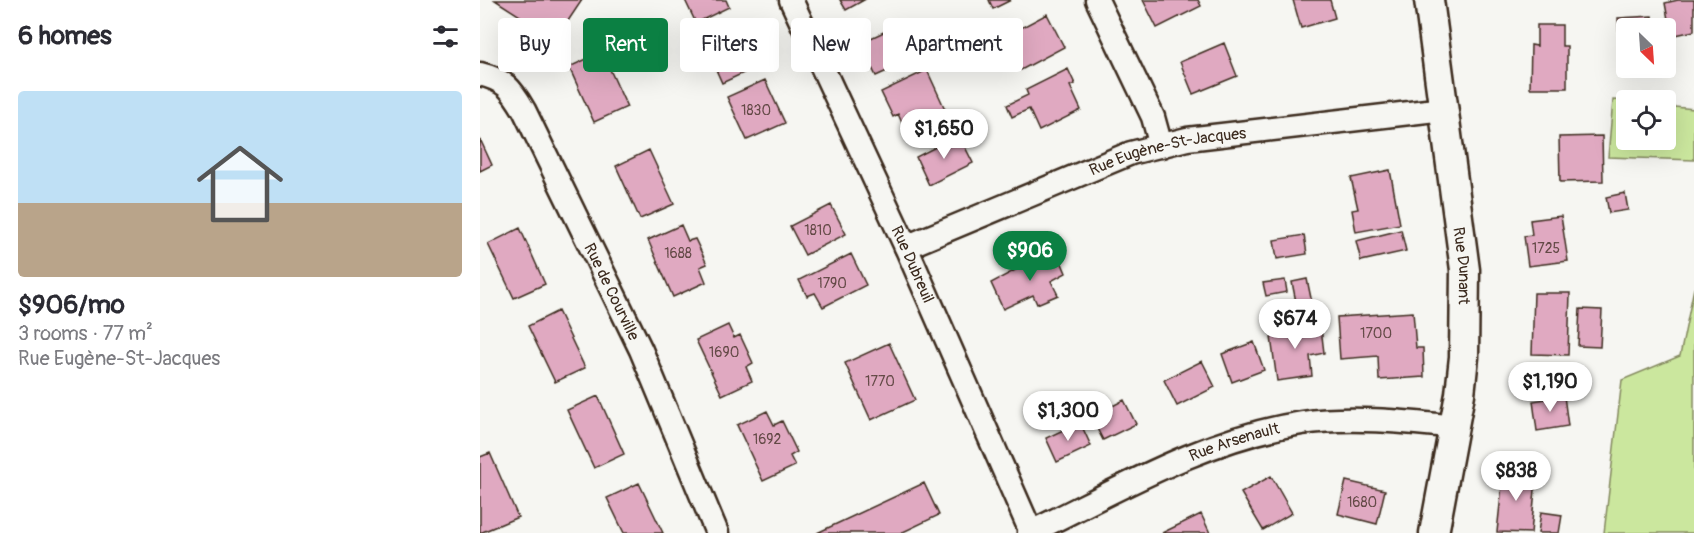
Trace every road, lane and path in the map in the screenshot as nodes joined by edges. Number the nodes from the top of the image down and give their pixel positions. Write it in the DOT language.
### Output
graph roads {
  1 [pos="791,0"];
  2 [pos="1097,0"];
  3 [pos="1430,0"];
  4 [pos="480,74"];
  5 [pos="1444,110"];
  6 [pos="1161,146"];
  7 [pos="906,247"];
  8 [pos="1456,427"];
  9 [pos="1030,532"];
  10 [pos="717,533"];
  11 [pos="1434,533"];
  1 -- 7 [label="street, Rue Dubreuil"];
  2 -- 6 [label="street"];
  3 -- 5 [label="street, Rue Dunant"];
  4 -- 10 [label="street, Rue de Courville"];
  5 -- 6 [label="street, Rue Eugène-St-Jacques"];
  5 -- 8 [label="street, Rue Dunant"];
  6 -- 7 [label="street, Rue Eugène-St-Jacques"];
  7 -- 9 [label="street, Rue Dubreuil"];
  8 -- 9 [label="street, Rue Arsenault"];
  8 -- 11 [label="street, Rue Dunant"];
}
